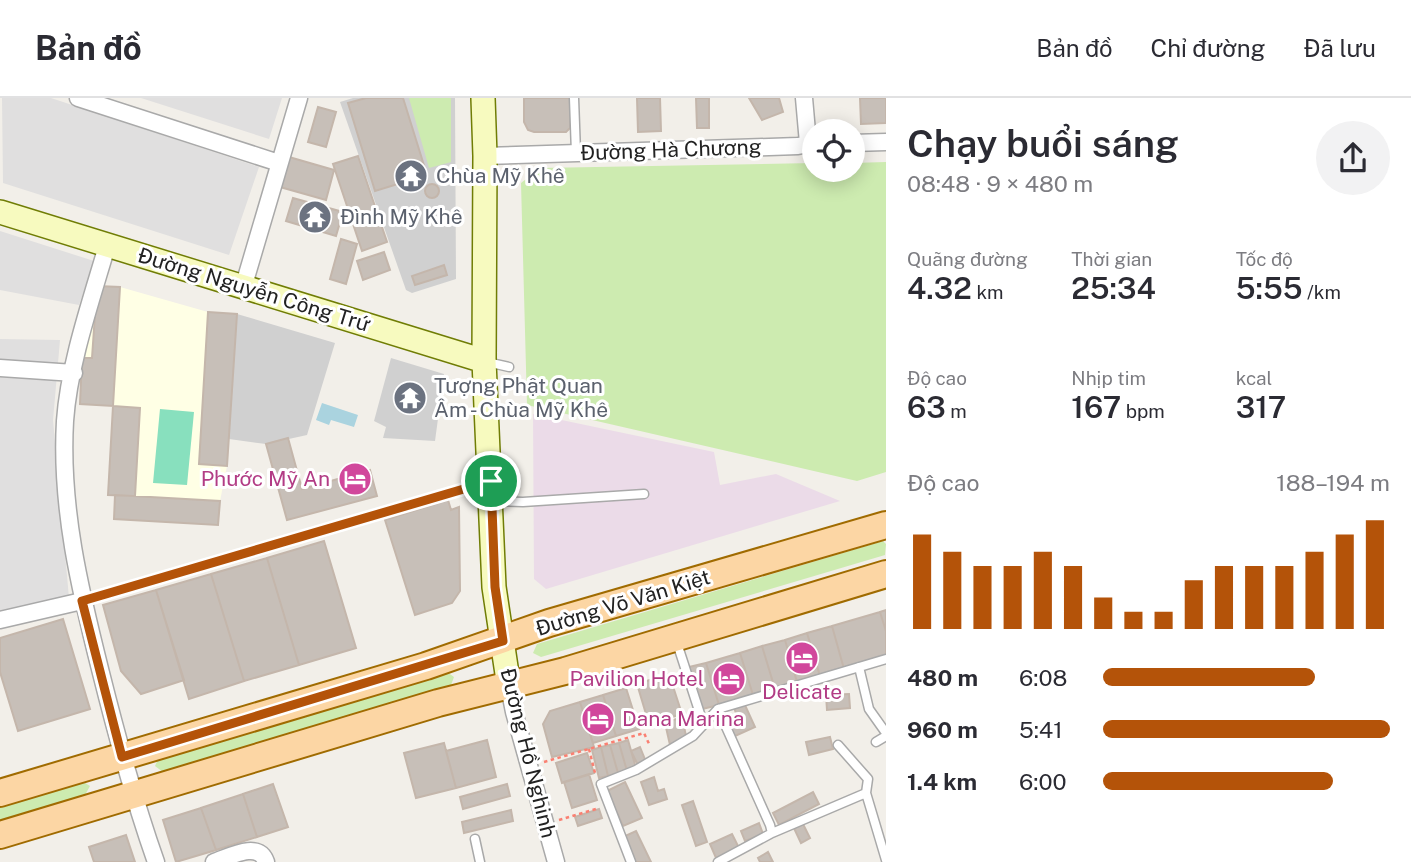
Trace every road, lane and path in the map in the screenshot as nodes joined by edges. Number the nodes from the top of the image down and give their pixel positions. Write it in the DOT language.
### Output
graph roads {
  1 [pos="78,98"];
  2 [pos="299,98"];
  3 [pos="483,98"];
  4 [pos="575,98"];
  5 [pos="804,98"];
  6 [pos="804,119"];
  7 [pos="865,142"];
  8 [pos="886,142"];
  9 [pos="802,148"];
  10 [pos="576,153"];
  11 [pos="485,156"];
  12 [pos="279,163"];
  13 [pos="0,212"];
  14 [pos="107,246"];
  15 [pos="243,288"];
  16 [pos="484,361"];
  17 [pos="509,367"];
  18 [pos="0,368"];
  19 [pos="74,373"];
  20 [pos="491,491"];
  21 [pos="644,494"];
  22 [pos="886,524"];
  23 [pos="886,574"];
  24 [pos="82,601"];
  25 [pos="0,620"];
  26 [pos="675,637"];
  27 [pos="503,641"];
  28 [pos="886,659"];
  29 [pos="859,667"];
  30 [pos="509,687"];
  31 [pos="718,709"];
  32 [pos="704,723"];
  33 [pos="886,735"];
  34 [pos="876,742"];
  35 [pos="838,745"];
  36 [pos="589,749"];
  37 [pos="122,757"];
  38 [pos="656,759"];
  39 [pos="544,762"];
  40 [pos="601,784"];
  41 [pos="0,793"];
  42 [pos="866,793"];
  43 [pos="133,794"];
  44 [pos="598,808"];
  45 [pos="546,824"];
  46 [pos="772,833"];
  47 [pos="0,835"];
  48 [pos="475,839"];
  49 [pos="886,860"];
  50 [pos="156,862"];
  51 [pos="214,862"];
  52 [pos="266,862"];
  53 [pos="480,862"];
  54 [pos="556,862"];
  55 [pos="631,862"];
  56 [pos="718,862"];
  1 -- 12 [label="street"];
  2 -- 12 [label="street"];
  3 -- 11 [label="street, Đường Hồ Nghinh"];
  4 -- 10 [label="lane"];
  5 -- 6 [label="street"];
  7 -- 8 [label="street"];
  9 -- 10 [label="street, Đường Hà Chương"];
  10 -- 11 [label="street, Đường Hà Chương"];
  11 -- 16 [label="street, Đường Hồ Nghinh"];
  12 -- 15 [label="street"];
  13 -- 14 [label="street, Đường Nguyễn Công Trứ"];
  14 -- 15 [label="street, Đường Nguyễn Công Trứ"];
  14 -- 19 [label="street"];
  15 -- 16 [label="street, Đường Nguyễn Công Trứ"];
  16 -- 17 [label="lane, Đường Nguyễn Công Trứ"];
  16 -- 20 [label="street, Đường Hồ Nghinh"];
  18 -- 19 [label="street"];
  19 -- 24 [label="street"];
  20 -- 21 [label="lane"];
  20 -- 24 [label="lane"];
  20 -- 27 [label="street, Đường Hồ Nghinh"];
  22 -- 27 [label="main road, Đường Võ Văn Kiệt"];
  23 -- 26 [label="main road"];
  24 -- 25 [label="street"];
  24 -- 37 [label="street"];
  26 -- 30 [label="main road"];
  26 -- 32 [label="lane"];
  27 -- 30 [label="street, Đường Hồ Nghinh"];
  27 -- 37 [label="main road, Đường Võ Văn Kiệt"];
  28 -- 29 [label="lane"];
  29 -- 31 [label="lane"];
  29 -- 33 [label="lane"];
  30 -- 43 [label="main road"];
  30 -- 45 [label="street, Đường Hồ Nghinh"];
  31 -- 32 [label="lane"];
  31 -- 46 [label="lane"];
  32 -- 38 [label="lane"];
  33 -- 34 [label="lane"];
  35 -- 42 [label="lane"];
  36 -- 38 [label="path"];
  36 -- 39 [label="path"];
  36 -- 40 [label="path"];
  37 -- 41 [label="main road, Đường Võ Văn Kiệt"];
  37 -- 43 [label="street"];
  38 -- 40 [label="lane"];
  40 -- 55 [label="lane"];
  42 -- 46 [label="lane"];
  42 -- 49 [label="lane"];
  43 -- 47 [label="main road"];
  43 -- 50 [label="street"];
  44 -- 45 [label="path"];
  45 -- 54 [label="street, Đường Hồ Nghinh"];
  46 -- 56 [label="lane"];
  48 -- 53 [label="lane"];
  51 -- 52 [label="street"];
}
